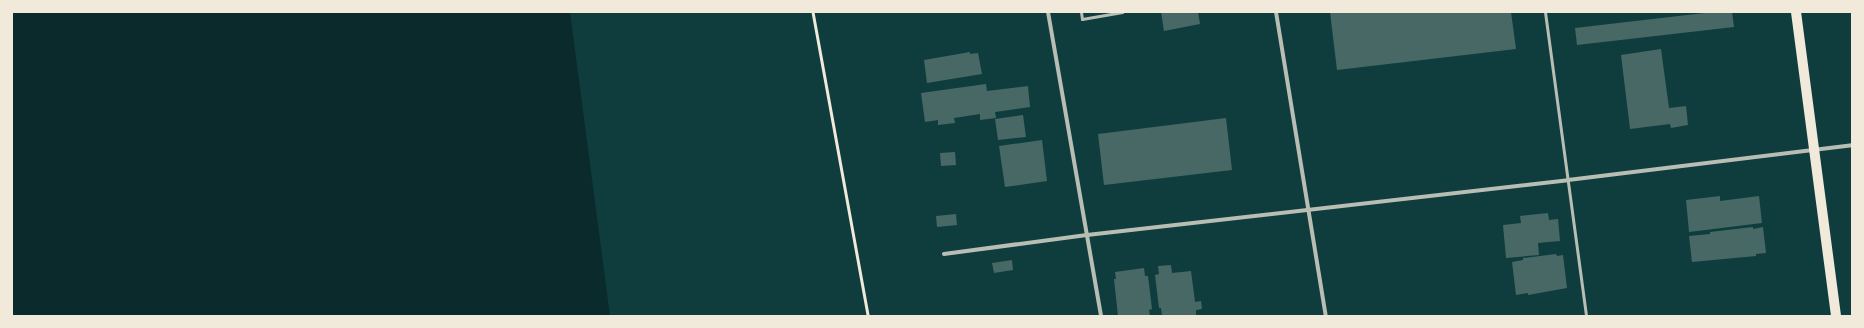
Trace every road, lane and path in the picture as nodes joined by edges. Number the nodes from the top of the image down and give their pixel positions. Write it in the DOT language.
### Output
graph roads {
  1 [pos="813,12"];
  2 [pos="1048,12"];
  3 [pos="1081,12"];
  4 [pos="1122,12"];
  5 [pos="1276,12"];
  6 [pos="1545,12"];
  7 [pos="1796,12"];
  8 [pos="1852,145"];
  9 [pos="1814,150"];
  10 [pos="1568,180"];
  11 [pos="1308,210"];
  12 [pos="1088,235"];
  13 [pos="944,254"];
  14 [pos="868,316"];
  15 [pos="1101,316"];
  16 [pos="1326,316"];
  17 [pos="1586,316"];
  18 [pos="1836,316"];
  1 -- 14 [label="path"];
  2 -- 12 [label="street"];
  3 -- 4 [label="lane"];
  5 -- 11 [label="street"];
  6 -- 10 [label="lane"];
  7 -- 9 [label="main road"];
  8 -- 9 [label="street"];
  9 -- 10 [label="street"];
  9 -- 18 [label="main road"];
  10 -- 11 [label="street"];
  10 -- 17 [label="lane"];
  11 -- 12 [label="street"];
  11 -- 16 [label="street"];
  12 -- 13 [label="street"];
  12 -- 15 [label="street"];
}
